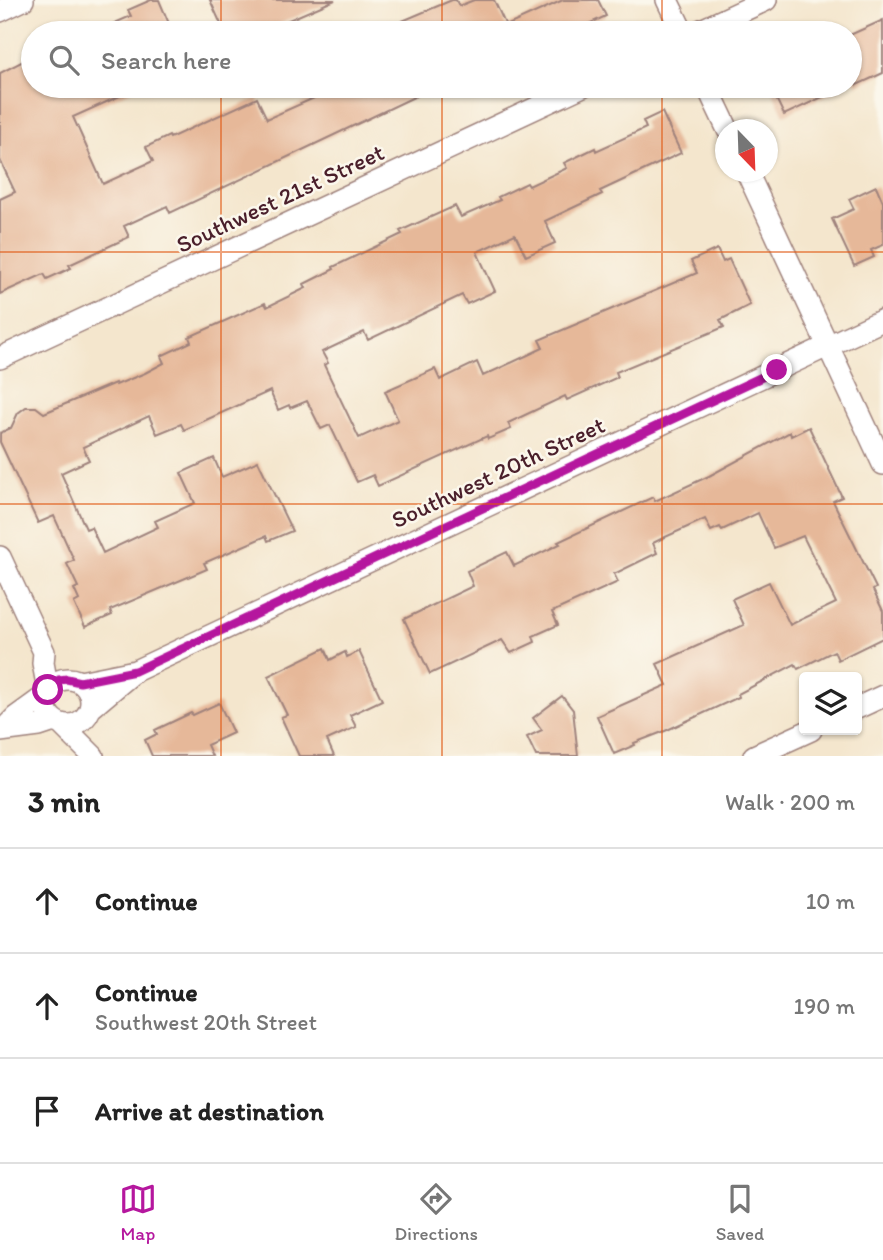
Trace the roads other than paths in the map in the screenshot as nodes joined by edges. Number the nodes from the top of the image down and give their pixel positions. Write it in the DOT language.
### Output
graph roads {
  1 [pos="23,0"];
  2 [pos="667,0"];
  3 [pos="766,0"];
  4 [pos="0,11"];
  5 [pos="677,21"];
  6 [pos="721,21"];
  7 [pos="557,98"];
  8 [pos="712,98"];
  9 [pos="722,119"];
  10 [pos="752,182"];
  11 [pos="883,320"];
  12 [pos="828,345"];
  13 [pos="0,358"];
  14 [pos="883,464"];
  15 [pos="0,557"];
  16 [pos="44,653"];
  17 [pos="135,671"];
  18 [pos="77,680"];
  19 [pos="47,693"];
  20 [pos="883,696"];
  21 [pos="862,706"];
  22 [pos="90,710"];
  23 [pos="58,723"];
  24 [pos="2,731"];
  25 [pos="800,735"];
  26 [pos="93,756"];
  27 [pos="754,756"];
  1 -- 4 [label="street"];
  2 -- 5 [label="street"];
  3 -- 6 [label="street"];
  7 -- 13 [label="street, Southwest 21st Street"];
  8 -- 9 [label="street"];
  10 -- 12 [label="street"];
  11 -- 12 [label="street, Southwest 20th Street"];
  12 -- 14 [label="street"];
  12 -- 17 [label="street, Southwest 20th Street"];
  15 -- 16 [label="street"];
  16 -- 18 [label="street"];
  16 -- 19 [label="street"];
  17 -- 18 [label="street, Southwest 20th Street"];
  17 -- 22 [label="street, Southwest 20th Street"];
  18 -- 19 [label="street"];
  18 -- 22 [label="street"];
  19 -- 23 [label="street"];
  19 -- 24 [label="street"];
  20 -- 21 [label="street"];
  22 -- 23 [label="street"];
  22 -- 26 [label="street"];
  23 -- 24 [label="street"];
  23 -- 26 [label="street"];
  25 -- 27 [label="street"];
}
